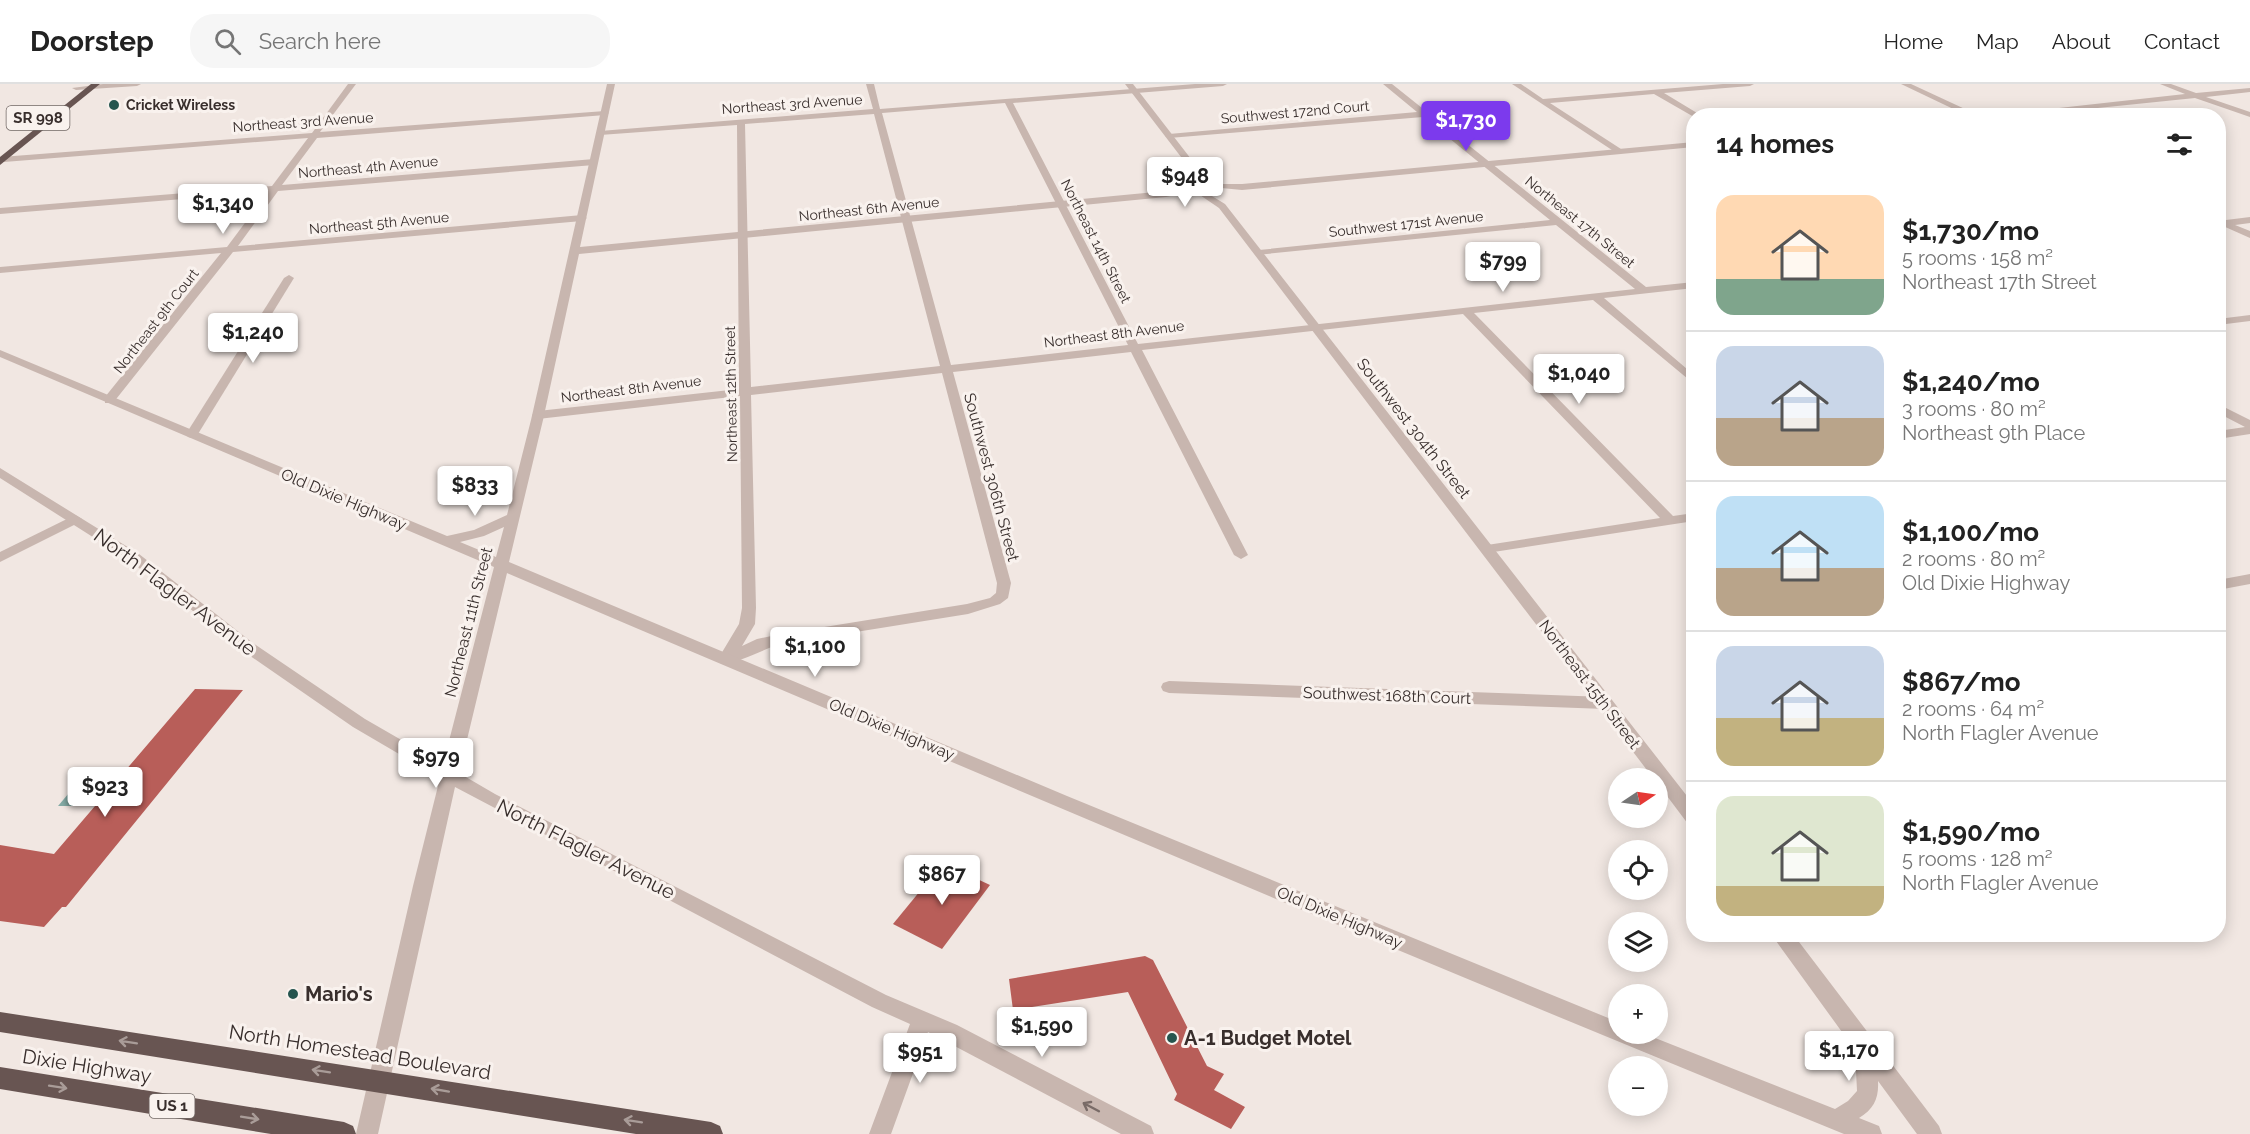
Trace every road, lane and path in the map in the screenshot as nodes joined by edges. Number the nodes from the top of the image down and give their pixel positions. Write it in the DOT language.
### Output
graph roads {
  1 [pos="137,84"];
  2 [pos="352,84"];
  3 [pos="611,84"];
  4 [pos="870,84"];
  5 [pos="1222,84"];
  6 [pos="1388,84"];
  7 [pos="1516,84"];
  8 [pos="1643,84"];
  9 [pos="1750,84"];
  10 [pos="1905,84"];
  11 [pos="2164,84"];
  12 [pos="79,86"];
  13 [pos="94,86"];
  14 [pos="1131,88"];
  15 [pos="2250,90"];
  16 [pos="1657,92"];
  17 [pos="2196,96"];
  18 [pos="1008,101"];
  19 [pos="1542,101"];
  20 [pos="1958,108"];
  21 [pos="2073,108"];
  22 [pos="1686,109"];
  23 [pos="877,111"];
  24 [pos="605,113"];
  25 [pos="1425,114"];
  26 [pos="2250,115"];
  27 [pos="741,122"];
  28 [pos="20,132"];
  29 [pos="600,133"];
  30 [pos="314,135"];
  31 [pos="1169,136"];
  32 [pos="1686,145"];
  33 [pos="1618,151"];
  34 [pos="2,160"];
  35 [pos="594,162"];
  36 [pos="1485,163"];
  37 [pos="1195,171"];
  38 [pos="276,188"];
  39 [pos="1219,189"];
  40 [pos="1201,191"];
  41 [pos="1060,204"];
  42 [pos="1222,206"];
  43 [pos="0,211"];
  44 [pos="582,219"];
  45 [pos="905,219"];
  46 [pos="2250,220"];
  47 [pos="1557,222"];
  48 [pos="2226,222"];
  49 [pos="2226,226"];
  50 [pos="743,235"];
  51 [pos="2250,236"];
  52 [pos="229,249"];
  53 [pos="574,251"];
  54 [pos="1259,253"];
  55 [pos="0,270"];
  56 [pos="289,278"];
  57 [pos="1686,286"];
  58 [pos="1644,291"];
  59 [pos="1595,296"];
  60 [pos="1466,311"];
  61 [pos="2250,318"];
  62 [pos="2226,321"];
  63 [pos="1315,327"];
  64 [pos="1134,347"];
  65 [pos="0,353"];
  66 [pos="945,368"];
  67 [pos="1686,374"];
  68 [pos="746,392"];
  69 [pos="109,400"];
  70 [pos="2226,413"];
  71 [pos="538,415"];
  72 [pos="2250,428"];
  73 [pos="2226,433"];
  74 [pos="192,434"];
  75 [pos="0,472"];
  76 [pos="513,517"];
  77 [pos="1686,518"];
  78 [pos="75,519"];
  79 [pos="1670,520"];
  80 [pos="446,541"];
  81 [pos="1487,549"];
  82 [pos="1241,555"];
  83 [pos="0,558"];
  84 [pos="501,564"];
  85 [pos="2250,579"];
  86 [pos="2226,584"];
  87 [pos="726,659"];
  88 [pos="1169,687"];
  89 [pos="1605,703"];
  90 [pos="449,777"];
  91 [pos="1686,809"];
  92 [pos="1787,942"];
  93 [pos="922,1020"];
  94 [pos="0,1022"];
  95 [pos="1608,1028"];
  96 [pos="1647,1044"];
  97 [pos="1866,1047"];
  98 [pos="0,1078"];
  99 [pos="379,1081"];
  100 [pos="1836,1120"];
  101 [pos="344,1134"];
  102 [pos="367,1134"];
  103 [pos="711,1134"];
  104 [pos="880,1134"];
  105 [pos="1143,1134"];
  106 [pos="1871,1134"];
  107 [pos="1931,1134"];
  1 -- 13 [label="street"];
  2 -- 30 [label="street, Northeast 9th Court"];
  3 -- 24 [label="street, Northeast 11th Street"];
  4 -- 23 [label="street, Southwest 306th Street"];
  5 -- 14 [label="street, Northeast 3rd Avenue"];
  6 -- 25 [label="street, Northeast 17th Street"];
  7 -- 19 [label="street"];
  8 -- 16 [label="street"];
  9 -- 16 [label="street"];
  10 -- 20 [label="street"];
  11 -- 17 [label="street"];
  12 -- 13 [label="street"];
  12 -- 28 [label="highway, SR 998"];
  13 -- 34 [label="highway, SR 998"];
  14 -- 18 [label="street, Northeast 3rd Avenue"];
  14 -- 31 [label="street"];
  15 -- 17 [label="street"];
  16 -- 19 [label="street"];
  16 -- 22 [label="street"];
  17 -- 21 [label="street"];
  17 -- 26 [label="street"];
  18 -- 23 [label="street, Northeast 3rd Avenue"];
  18 -- 41 [label="street, Northeast 14th Street"];
  19 -- 33 [label="street"];
  23 -- 27 [label="street, Northeast 3rd Avenue"];
  23 -- 45 [label="street, Southwest 306th Street"];
  24 -- 29 [label="street, Northeast 11th Street"];
  24 -- 30 [label="street, Northeast 3rd Avenue"];
  25 -- 31 [label="street, Southwest 172nd Court"];
  25 -- 36 [label="street, Northeast 17th Street"];
  27 -- 29 [label="street, Northeast 3rd Avenue"];
  27 -- 50 [label="street, Northeast 12th Street"];
  29 -- 35 [label="street, Northeast 11th Street"];
  30 -- 34 [label="street, Northeast 3rd Avenue"];
  30 -- 38 [label="street, Northeast 9th Court"];
  31 -- 37 [label="street"];
  32 -- 33 [label="street"];
  33 -- 36 [label="street"];
  35 -- 38 [label="street, Northeast 4th Avenue"];
  35 -- 44 [label="street, Northeast 11th Street"];
  36 -- 39 [label="street"];
  36 -- 47 [label="street, Northeast 17th Street"];
  37 -- 39 [label="street"];
  37 -- 40 [label="street"];
  38 -- 43 [label="street, Northeast 4th Avenue"];
  38 -- 52 [label="street, Northeast 9th Court"];
  39 -- 40 [label="street, Northeast 6th Avenue"];
  39 -- 42 [label="street"];
  40 -- 41 [label="street, Northeast 6th Avenue"];
  40 -- 42 [label="street"];
  41 -- 45 [label="street, Northeast 6th Avenue"];
  41 -- 64 [label="street, Northeast 14th Street"];
  42 -- 54 [label="street"];
  44 -- 52 [label="street, Northeast 5th Avenue"];
  44 -- 53 [label="street, Northeast 11th Street"];
  45 -- 50 [label="street, Northeast 6th Avenue"];
  45 -- 66 [label="street, Southwest 306th Street"];
  46 -- 48 [label="street"];
  47 -- 54 [label="street, Southwest 171st Avenue"];
  47 -- 58 [label="street, Northeast 17th Street"];
  49 -- 51 [label="street"];
  50 -- 53 [label="street, Northeast 6th Avenue"];
  50 -- 68 [label="street, Northeast 12th Street"];
  52 -- 55 [label="street, Northeast 5th Avenue"];
  52 -- 69 [label="street, Northeast 9th Court"];
  53 -- 71 [label="street, Northeast 11th Street"];
  54 -- 63 [label="street"];
  56 -- 74 [label="street"];
  57 -- 58 [label="street, Northeast 8th Avenue"];
  58 -- 59 [label="street, Northeast 8th Avenue"];
  59 -- 60 [label="street, Northeast 8th Avenue"];
  59 -- 67 [label="street"];
  60 -- 63 [label="street, Northeast 8th Avenue"];
  60 -- 79 [label="street"];
  61 -- 62 [label="street"];
  63 -- 64 [label="street, Northeast 8th Avenue"];
  63 -- 81 [label="street, Southwest 304th Street"];
  64 -- 66 [label="street, Northeast 8th Avenue"];
  64 -- 82 [label="street, Northeast 14th Street"];
  65 -- 69 [label="street, Old Dixie Highway"];
  66 -- 68 [label="street, Northeast 8th Avenue"];
  66 -- 87 [label="street, Southwest 306th Street"];
  68 -- 71 [label="street, Northeast 8th Avenue"];
  68 -- 87 [label="street, Northeast 12th Street"];
  69 -- 74 [label="street, Old Dixie Highway"];
  70 -- 72 [label="street"];
  71 -- 76 [label="street, Northeast 11th Street"];
  72 -- 73 [label="street"];
  74 -- 80 [label="street, Old Dixie Highway"];
  75 -- 78 [label="street, North Flagler Avenue"];
  76 -- 80 [label="street"];
  76 -- 84 [label="street, Northeast 11th Street"];
  77 -- 79 [label="street"];
  78 -- 83 [label="street"];
  78 -- 90 [label="street, North Flagler Avenue"];
  79 -- 81 [label="street"];
  80 -- 84 [label="street, Old Dixie Highway"];
  81 -- 89 [label="street, Northeast 15th Street"];
  84 -- 87 [label="street, Old Dixie Highway"];
  84 -- 90 [label="street, Northeast 11th Street"];
  85 -- 86 [label="street"];
  87 -- 95 [label="street, Old Dixie Highway"];
  88 -- 89 [label="street, Southwest 168th Court"];
  89 -- 91 [label="street, Northeast 15th Street"];
  90 -- 93 [label="street, North Flagler Avenue"];
  90 -- 99 [label="street, Northeast 11th Street"];
  92 -- 97 [label="street"];
  93 -- 104 [label="street"];
  105 -- 93 [label="street, North Flagler Avenue, one-way"];
  99 -- 94 [label="highway, North Homestead Boulevard, one-way"];
  96 -- 100 [label="street, Old Dixie Highway"];
  97 -- 100 [label="street"];
  97 -- 107 [label="street"];
  98 -- 101 [label="highway, Dixie Highway / US 1, one-way"];
  99 -- 102 [label="street, Northeast 11th Street"];
  103 -- 99 [label="highway, North Homestead Boulevard, one-way"];
  100 -- 106 [label="street, Old Dixie Highway"];
}
